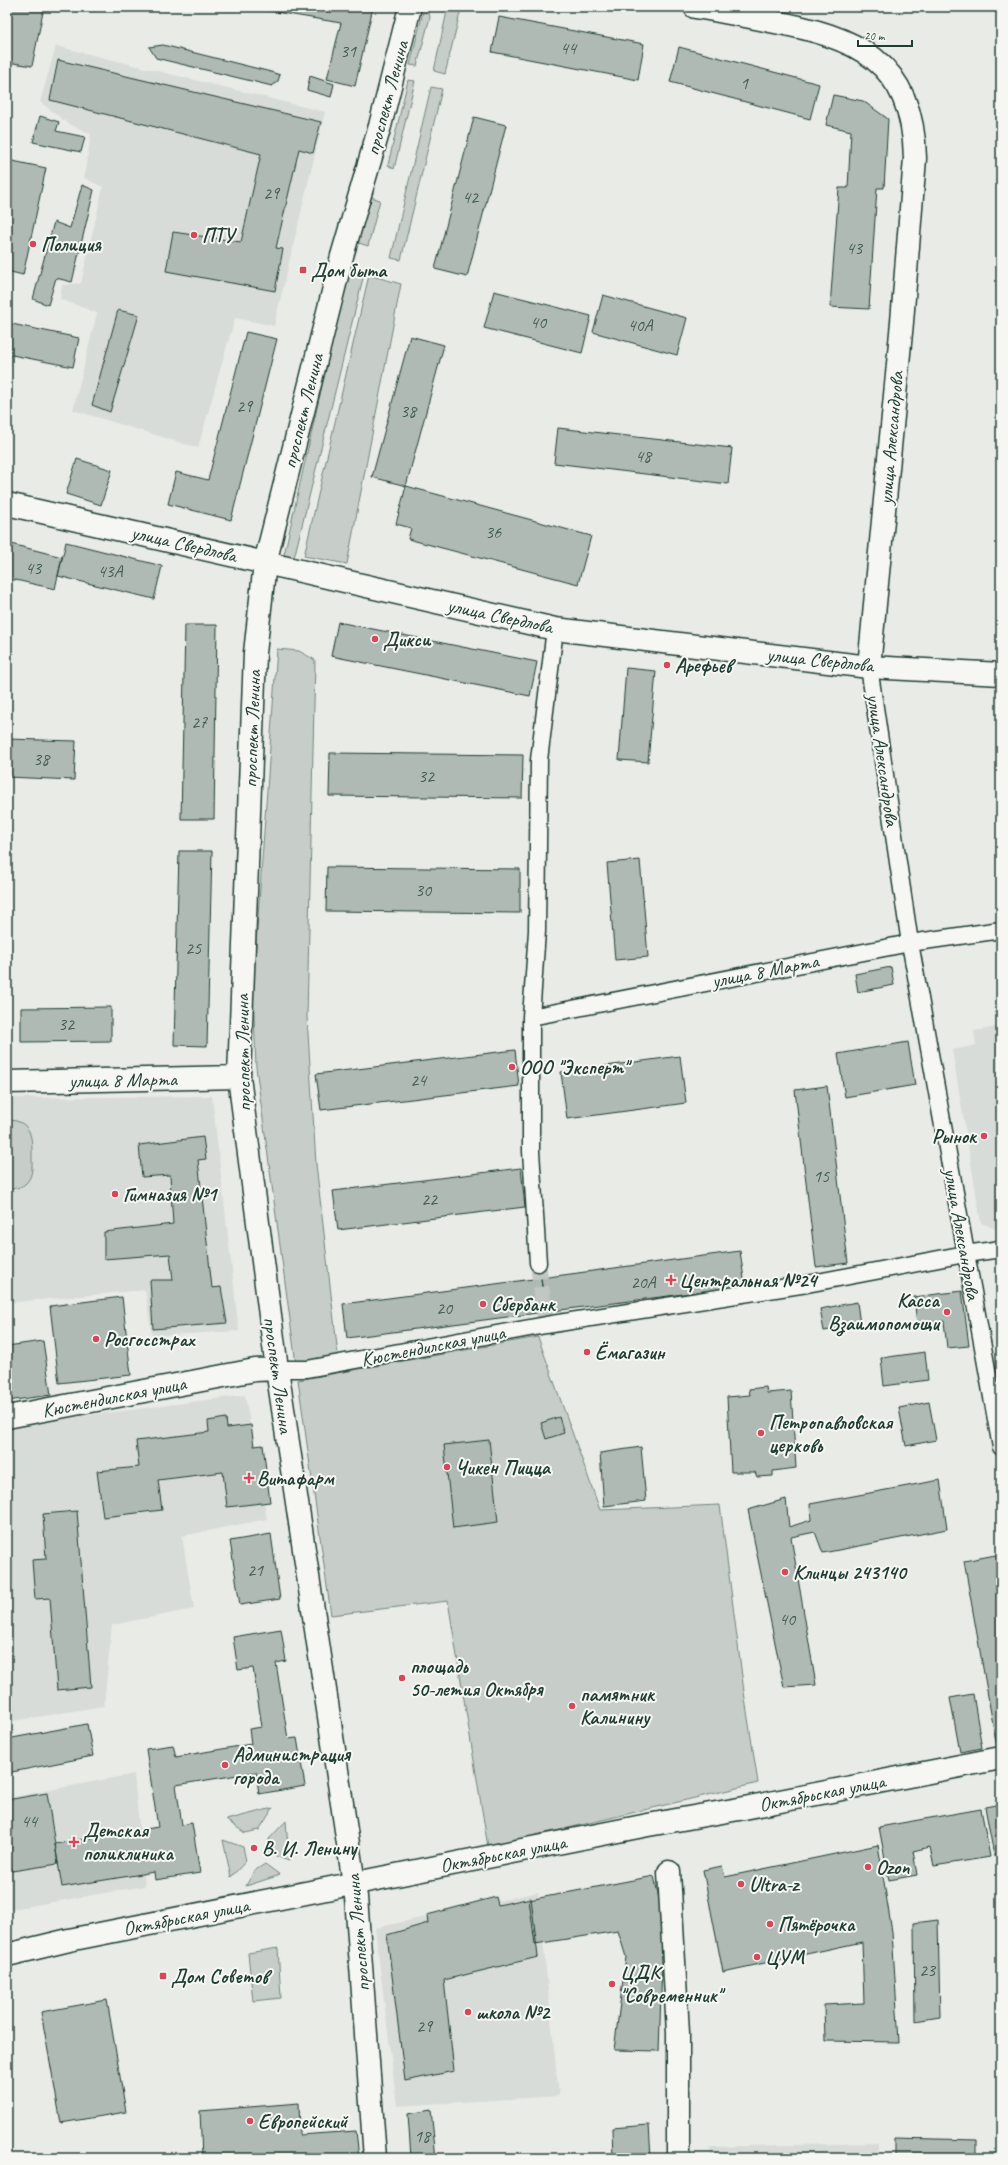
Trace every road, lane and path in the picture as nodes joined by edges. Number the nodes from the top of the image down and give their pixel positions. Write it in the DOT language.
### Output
graph roads {
  1 [pos="410,7"];
  2 [pos="695,7"];
  3 [pos="7,504"];
  4 [pos="265,563"];
  5 [pos="555,629"];
  6 [pos="869,667"];
  7 [pos="1001,674"];
  8 [pos="1001,930"];
  9 [pos="910,943"];
  10 [pos="531,1017"];
  11 [pos="239,1077"];
  12 [pos="7,1082"];
  13 [pos="1001,1249"];
  14 [pos="965,1254"];
  15 [pos="538,1263"];
  16 [pos="277,1369"];
  17 [pos="7,1417"];
  18 [pos="1001,1447"];
  19 [pos="1001,1758"];
  20 [pos="1001,1770"];
  21 [pos="669,1872"];
  22 [pos="355,1890"];
  23 [pos="7,1955"];
  24 [pos="7,1965"];
  25 [pos="375,2158"];
  26 [pos="678,2158"];
  1 -- 4 [label="main road, проспект Ленина"];
  2 -- 6 [label="main road, улица Александрова"];
  3 -- 4 [label="main road, улица Свердлова"];
  4 -- 5 [label="main road, улица Свердлова"];
  4 -- 11 [label="main road, проспект Ленина"];
  5 -- 6 [label="main road, улица Свердлова"];
  5 -- 10 [label="street"];
  6 -- 7 [label="main road, улица Свердлова"];
  6 -- 9 [label="street, улица Александрова"];
  8 -- 9 [label="street, улица 8 Марта"];
  9 -- 10 [label="street, улица 8 Марта"];
  9 -- 14 [label="street, улица Александрова"];
  10 -- 15 [label="street"];
  11 -- 12 [label="main road, улица 8 Марта"];
  11 -- 16 [label="main road, проспект Ленина"];
  13 -- 14 [label="street, Кюстендилская улица"];
  14 -- 16 [label="street, Кюстендилская улица"];
  14 -- 18 [label="street, улица Александрова"];
  16 -- 17 [label="main road, Кюстендилская улица"];
  16 -- 22 [label="main road, проспект Ленина"];
  19 -- 22 [label="main road, Октябрьская улица"];
  20 -- 22 [label="main road, Октябрьская улица"];
  21 -- 26 [label="main road"];
  22 -- 23 [label="main road, Октябрьская улица"];
  22 -- 24 [label="main road, Октябрьская улица"];
  22 -- 25 [label="main road, проспект Ленина"];
}
